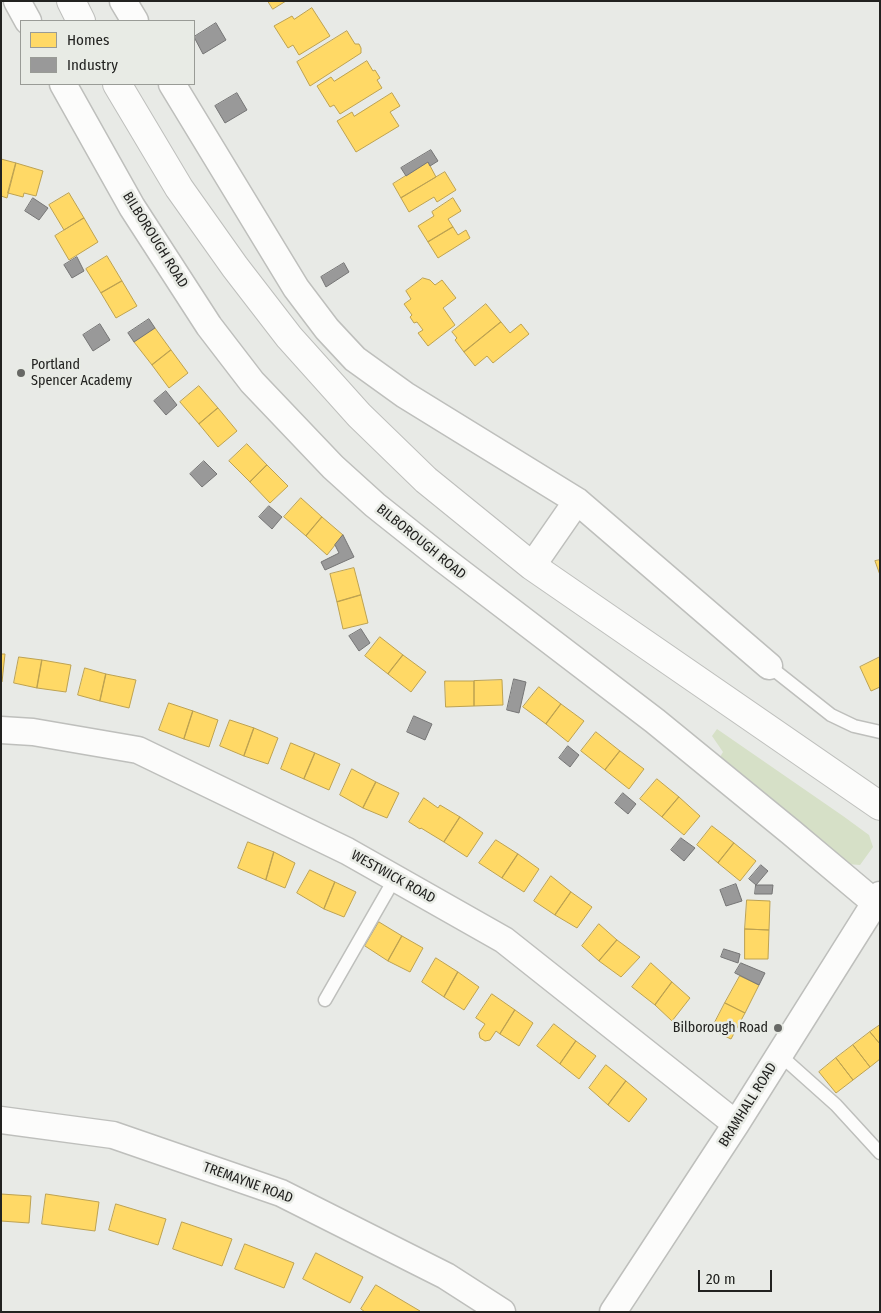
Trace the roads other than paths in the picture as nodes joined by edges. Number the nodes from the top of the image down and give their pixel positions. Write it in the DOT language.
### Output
graph roads {
  1 [pos="17,1"];
  2 [pos="71,1"];
  3 [pos="123,1"];
  4 [pos="27,20"];
  5 [pos="80,20"];
  6 [pos="134,20"];
  7 [pos="64,85"];
  8 [pos="118,85"];
  9 [pos="173,85"];
  10 [pos="577,501"];
  11 [pos="532,566"];
  12 [pos="769,666"];
  13 [pos="1,730"];
  14 [pos="880,732"];
  15 [pos="880,806"];
  16 [pos="395,878"];
  17 [pos="878,902"];
  18 [pos="325,1000"];
  19 [pos="780,1055"];
  20 [pos="1,1120"];
  21 [pos="736,1124"];
  22 [pos="880,1153"];
  23 [pos="502,1312"];
  24 [pos="613,1312"];
  1 -- 4 [label="street"];
  2 -- 5 [label="main road"];
  3 -- 6 [label="street"];
  7 -- 17 [label="street, BILBOROUGH ROAD"];
  8 -- 11 [label="main road"];
  9 -- 10 [label="street"];
  10 -- 11 [label="street"];
  10 -- 12 [label="street"];
  11 -- 15 [label="main road"];
  12 -- 14 [label="lane"];
  13 -- 16 [label="street, WESTWICK ROAD"];
  16 -- 18 [label="lane"];
  16 -- 21 [label="street, WESTWICK ROAD"];
  17 -- 19 [label="street, BRAMHALL ROAD"];
  19 -- 21 [label="street, BRAMHALL ROAD"];
  19 -- 22 [label="lane"];
  20 -- 23 [label="street, TREMAYNE ROAD"];
  21 -- 24 [label="street, BRAMHALL ROAD"];
}
